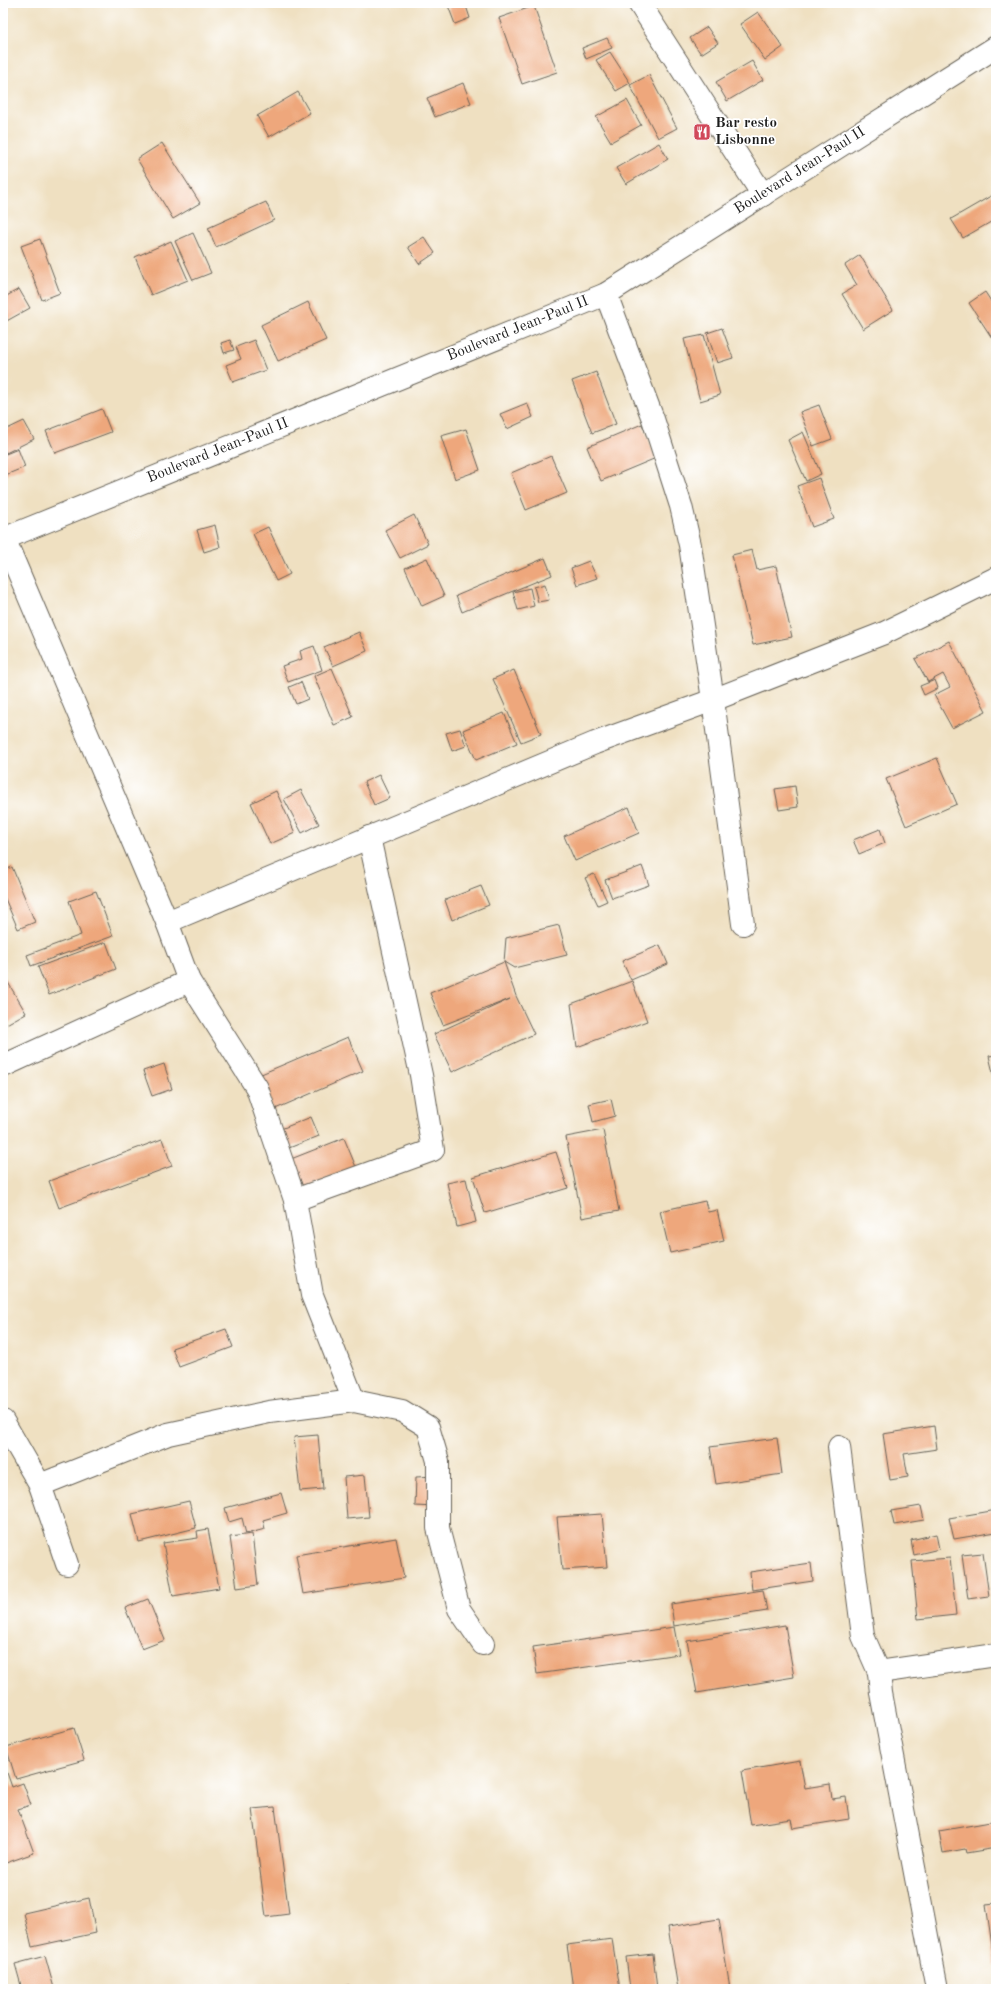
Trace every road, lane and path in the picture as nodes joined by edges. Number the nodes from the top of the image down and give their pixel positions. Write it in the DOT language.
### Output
graph roads {
  1 [pos="639,3"];
  2 [pos="996,47"];
  3 [pos="762,195"];
  4 [pos="606,294"];
  5 [pos="4,539"];
  6 [pos="996,578"];
  7 [pos="713,700"];
  8 [pos="369,837"];
  9 [pos="167,922"];
  10 [pos="743,924"];
  11 [pos="189,981"];
  12 [pos="3,1066"];
  13 [pos="296,1200"];
  14 [pos="354,1401"];
  15 [pos="3,1421"];
  16 [pos="839,1447"];
  17 [pos="40,1485"];
  18 [pos="67,1564"];
  19 [pos="482,1644"];
  20 [pos="996,1654"];
  21 [pos="879,1672"];
  22 [pos="937,1989"];
  1 -- 3 [label="street"];
  2 -- 3 [label="street, Boulevard Jean-Paul II"];
  3 -- 4 [label="street, Boulevard Jean-Paul II"];
  4 -- 5 [label="street, Boulevard Jean-Paul II"];
  4 -- 7 [label="street"];
  5 -- 9 [label="street"];
  6 -- 7 [label="street"];
  7 -- 8 [label="street"];
  7 -- 10 [label="street"];
  8 -- 9 [label="street"];
  8 -- 13 [label="street"];
  9 -- 11 [label="street"];
  11 -- 12 [label="street"];
  11 -- 13 [label="street"];
  13 -- 14 [label="street"];
  14 -- 17 [label="street"];
  14 -- 19 [label="street"];
  15 -- 17 [label="street"];
  16 -- 21 [label="street"];
  17 -- 18 [label="street"];
  20 -- 21 [label="street"];
  21 -- 22 [label="street"];
}
